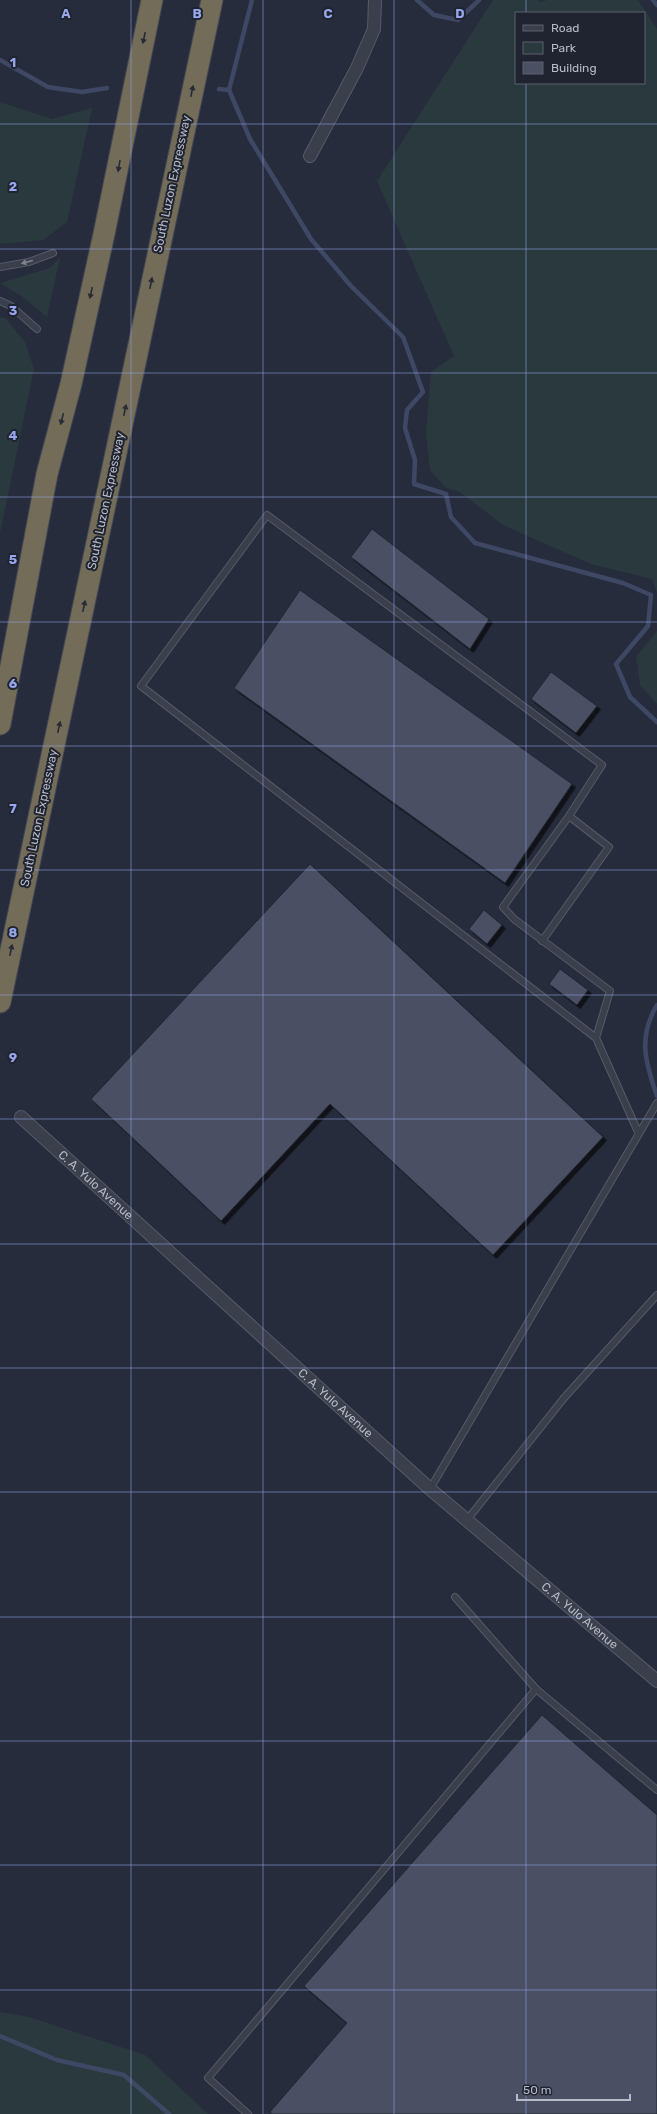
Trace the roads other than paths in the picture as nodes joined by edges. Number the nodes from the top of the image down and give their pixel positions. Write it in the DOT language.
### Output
graph roads {
  1 [pos="152,0"];
  2 [pos="212,0"];
  3 [pos="375,0"];
  4 [pos="310,156"];
  5 [pos="52,253"];
  6 [pos="0,267"];
  7 [pos="0,301"];
  8 [pos="37,329"];
  9 [pos="0,724"];
  10 [pos="569,816"];
  11 [pos="542,942"];
  12 [pos="0,1002"];
  13 [pos="596,1038"];
  14 [pos="657,1103"];
  15 [pos="21,1117"];
  16 [pos="638,1132"];
  17 [pos="657,1295"];
  18 [pos="430,1489"];
  19 [pos="467,1520"];
  20 [pos="455,1598"];
  21 [pos="657,1681"];
  22 [pos="536,1688"];
  23 [pos="657,1790"];
  24 [pos="248,2114"];
  1 -- 9 [label="highway, one-way"];
  12 -- 2 [label="highway, South Luzon Expressway, one-way"];
  3 -- 4 [label="street"];
  5 -- 6 [label="lane, one-way"];
  7 -- 8 [label="lane"];
  10 -- 11 [label="lane"];
  10 -- 11 [label="lane"];
  10 -- 13 [label="lane"];
  11 -- 13 [label="lane"];
  13 -- 16 [label="lane"];
  14 -- 16 [label="lane"];
  15 -- 18 [label="street, C. A. Yulo Avenue"];
  16 -- 18 [label="lane"];
  17 -- 19 [label="lane"];
  18 -- 19 [label="street, C. A. Yulo Avenue"];
  19 -- 21 [label="street, C. A. Yulo Avenue"];
  20 -- 22 [label="lane"];
  22 -- 23 [label="lane"];
  22 -- 24 [label="lane"];
}
